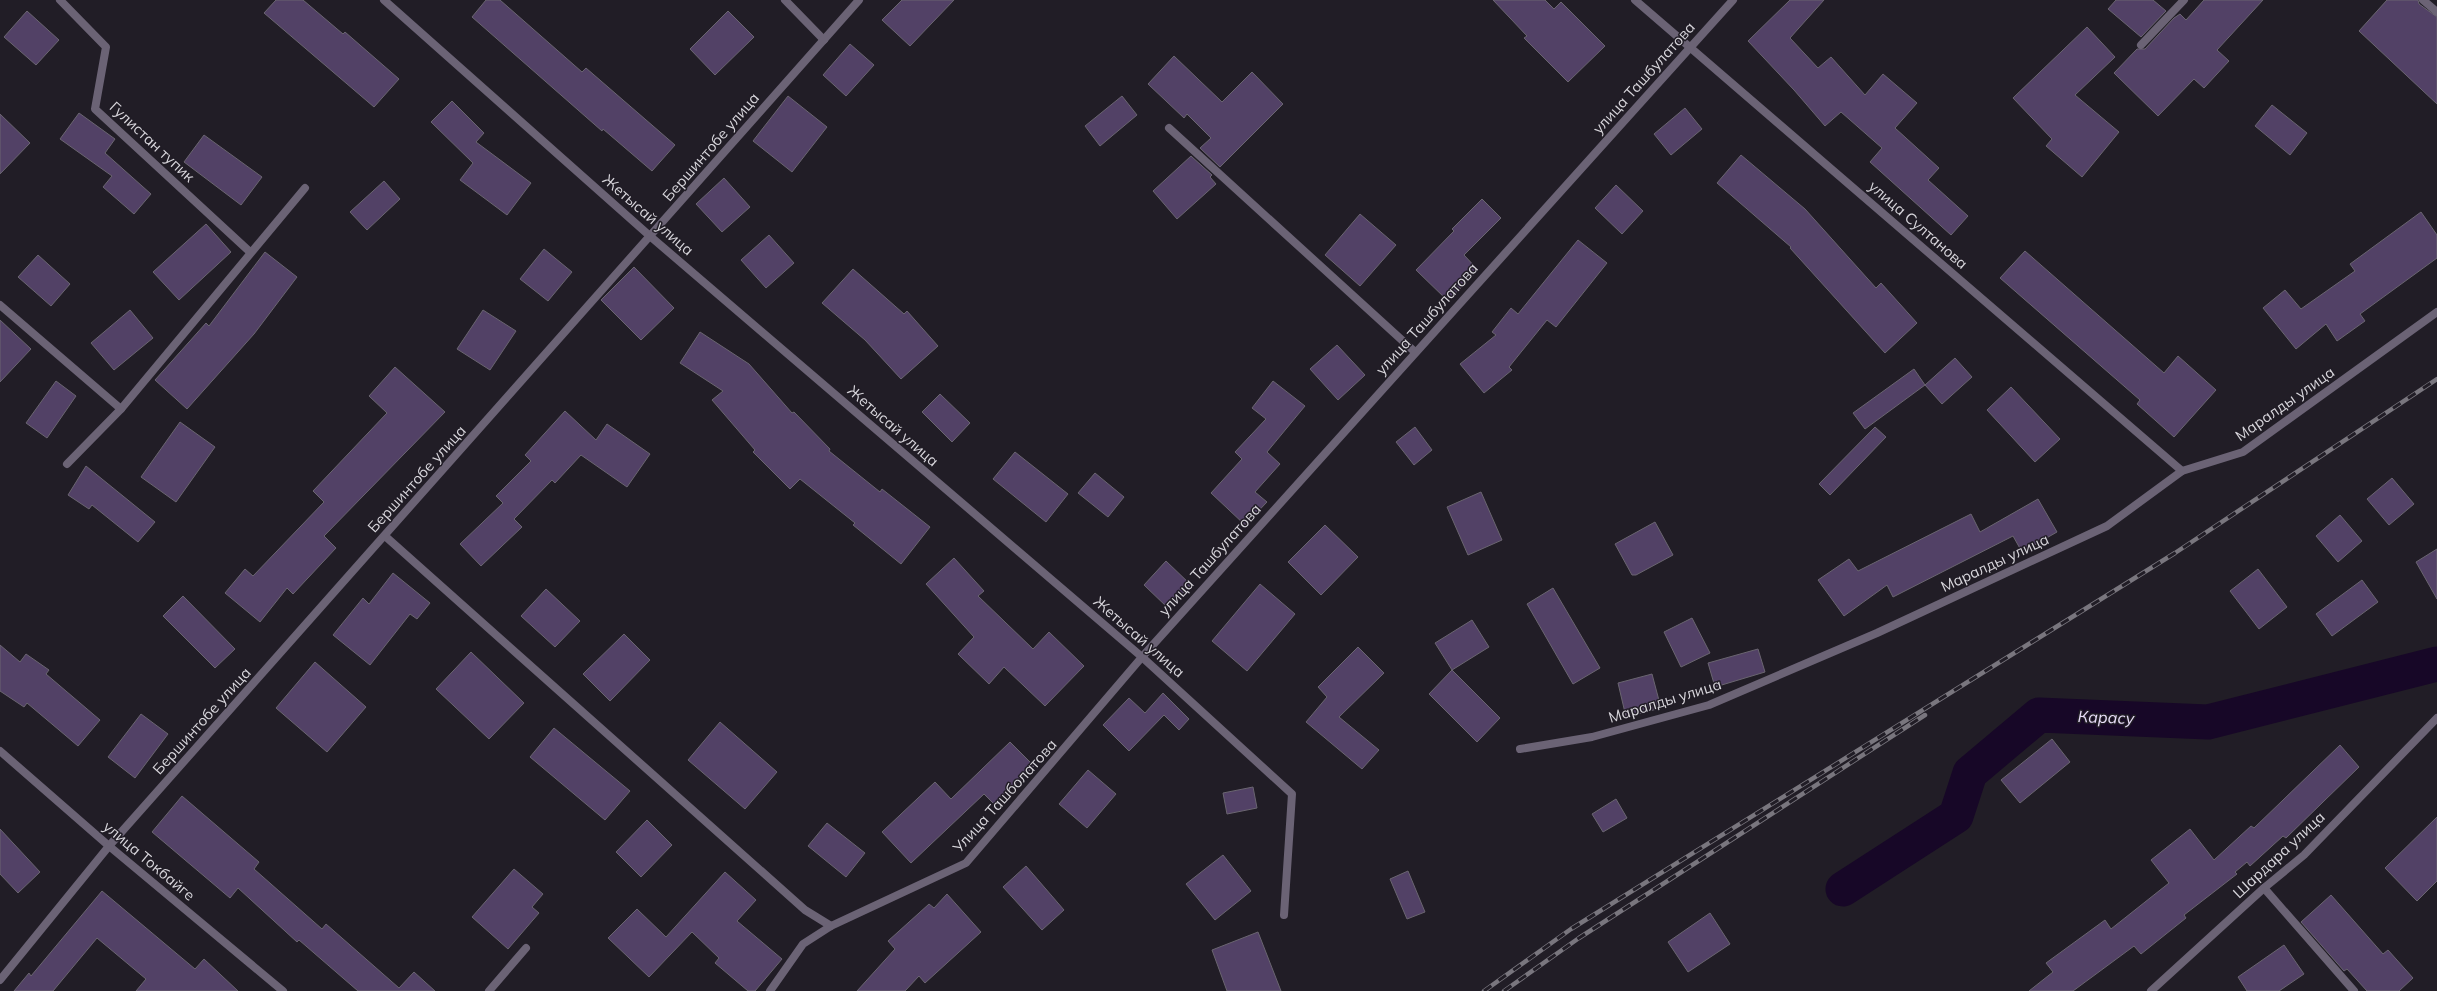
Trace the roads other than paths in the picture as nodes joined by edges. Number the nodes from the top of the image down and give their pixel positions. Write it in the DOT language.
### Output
graph roads {
  1 [pos="60,0"];
  2 [pos="384,0"];
  3 [pos="785,0"];
  4 [pos="859,0"];
  5 [pos="1635,0"];
  6 [pos="1733,0"];
  7 [pos="2184,0"];
  8 [pos="2423,0"];
  9 [pos="2437,12"];
  10 [pos="824,40"];
  11 [pos="2141,45"];
  12 [pos="1691,48"];
  13 [pos="1169,128"];
  14 [pos="305,188"];
  15 [pos="650,237"];
  16 [pos="250,252"];
  17 [pos="0,305"];
  18 [pos="2437,312"];
  19 [pos="1415,352"];
  20 [pos="121,409"];
  21 [pos="67,464"];
  22 [pos="2182,471"];
  23 [pos="385,536"];
  24 [pos="1142,657"];
  25 [pos="2437,718"];
  26 [pos="1520,749"];
  27 [pos="0,750"];
  28 [pos="109,846"];
  29 [pos="2264,888"];
  30 [pos="1284,915"];
  31 [pos="831,926"];
  32 [pos="526,948"];
  33 [pos="0,980"];
  34 [pos="283,991"];
  35 [pos="489,991"];
  36 [pos="770,991"];
  37 [pos="2151,991"];
  38 [pos="2354,991"];
  1 -- 16 [label="street, Гулистан тупик"];
  2 -- 15 [label="street, Жетысай улица"];
  3 -- 10 [label="street"];
  4 -- 10 [label="street, Бершинтобе улица"];
  5 -- 12 [label="street, улица Султанова"];
  6 -- 12 [label="street, улица Ташбулатова"];
  7 -- 11 [label="street"];
  8 -- 9 [label="street"];
  10 -- 15 [label="street, Бершинтобе улица"];
  12 -- 19 [label="street, улица Ташбулатова"];
  12 -- 22 [label="street, улица Султанова"];
  13 -- 19 [label="street"];
  14 -- 16 [label="street"];
  15 -- 23 [label="street, Бершинтобе улица"];
  15 -- 24 [label="street, Жетысай улица"];
  16 -- 20 [label="street"];
  17 -- 20 [label="street"];
  18 -- 22 [label="street, Маралды улица"];
  19 -- 24 [label="street, улица Ташбулатова"];
  20 -- 21 [label="street"];
  22 -- 26 [label="street, Маралды улица"];
  23 -- 28 [label="street, Бершинтобе улица"];
  23 -- 31 [label="street"];
  24 -- 30 [label="street, Жетысай улица"];
  24 -- 31 [label="street, Улица Ташболатова"];
  25 -- 29 [label="street, Шардара улица"];
  27 -- 28 [label="street, улица Токбайге"];
  28 -- 33 [label="street, Бершинтобе улица"];
  28 -- 34 [label="street, улица Токбайге"];
  29 -- 37 [label="street, Шардара улица"];
  29 -- 38 [label="street"];
  31 -- 36 [label="street, Улица Ташболатова"];
  32 -- 35 [label="street"];
}
